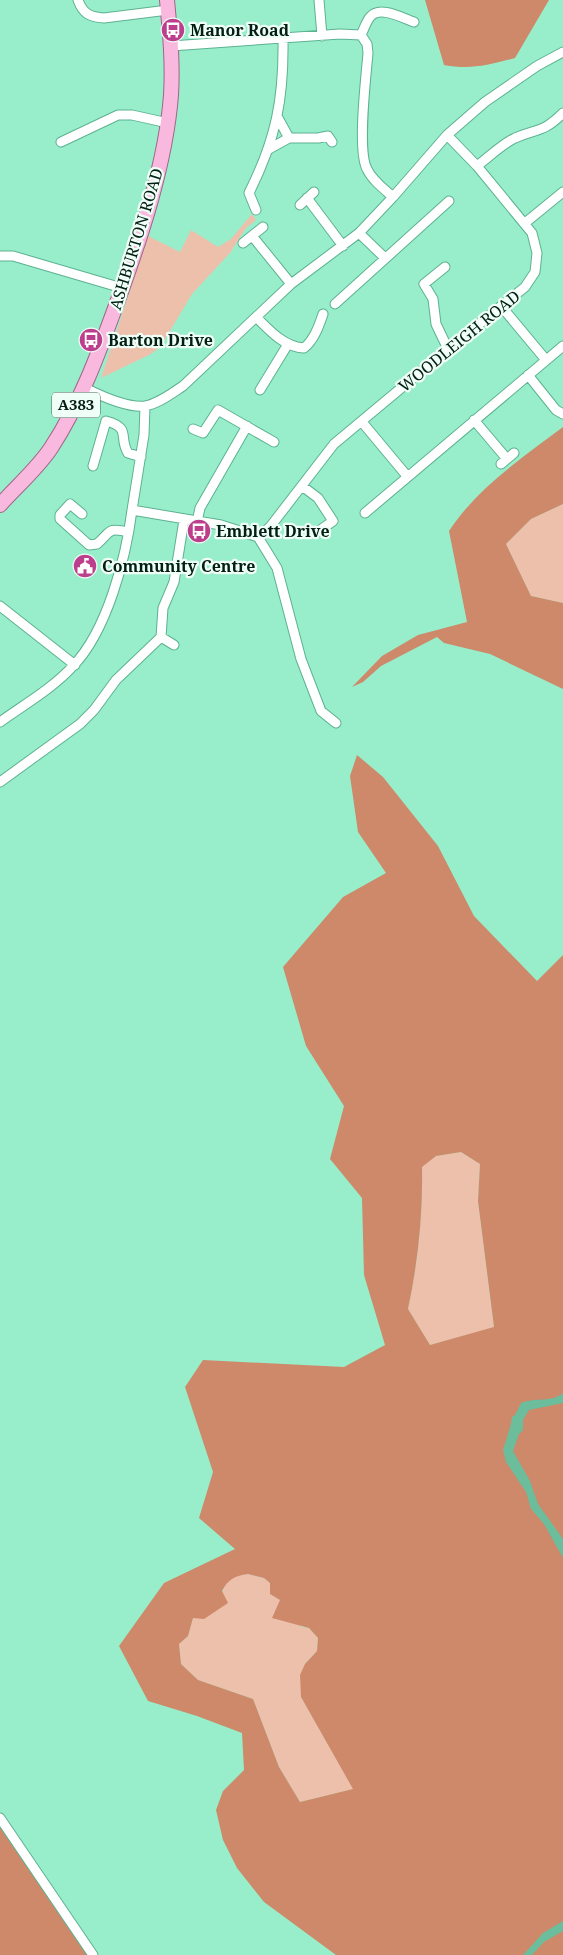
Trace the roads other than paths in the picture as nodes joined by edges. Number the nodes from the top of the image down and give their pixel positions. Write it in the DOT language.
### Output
graph roads {
  1 [pos="78,0"];
  2 [pos="319,0"];
  3 [pos="167,5"];
  4 [pos="414,22"];
  5 [pos="361,35"];
  6 [pos="322,36"];
  7 [pos="283,38"];
  8 [pos="171,46"];
  9 [pos="563,52"];
  10 [pos="563,113"];
  11 [pos="278,118"];
  12 [pos="168,123"];
  13 [pos="446,135"];
  14 [pos="289,138"];
  15 [pos="61,142"];
  16 [pos="332,142"];
  17 [pos="269,149"];
  18 [pos="477,166"];
  19 [pos="563,192"];
  20 [pos="393,197"];
  21 [pos="449,201"];
  22 [pos="300,205"];
  23 [pos="256,210"];
  24 [pos="525,224"];
  25 [pos="263,227"];
  26 [pos="359,233"];
  27 [pos="253,237"];
  28 [pos="243,243"];
  29 [pos="343,246"];
  30 [pos="0,256"];
  31 [pos="385,258"];
  32 [pos="445,267"];
  33 [pos="291,284"];
  34 [pos="122,288"];
  35 [pos="335,304"];
  36 [pos="501,306"];
  37 [pos="325,312"];
  38 [pos="256,317"];
  39 [pos="288,344"];
  40 [pos="563,346"];
  41 [pos="448,349"];
  42 [pos="546,360"];
  43 [pos="528,375"];
  44 [pos="85,388"];
  45 [pos="260,390"];
  46 [pos="145,406"];
  47 [pos="563,414"];
  48 [pos="474,420"];
  49 [pos="362,422"];
  50 [pos="247,426"];
  51 [pos="193,429"];
  52 [pos="274,442"];
  53 [pos="141,458"];
  54 [pos="507,459"];
  55 [pos="93,466"];
  56 [pos="407,476"];
  57 [pos="302,486"];
  58 [pos="375,491"];
  59 [pos="382,499"];
  60 [pos="0,505"];
  61 [pos="132,510"];
  62 [pos="365,513"];
  63 [pos="82,514"];
  64 [pos="184,520"];
  65 [pos="197,522"];
  66 [pos="319,531"];
  67 [pos="128,532"];
  68 [pos="258,537"];
  69 [pos="0,606"];
  70 [pos="161,637"];
  71 [pos="174,645"];
  72 [pos="75,665"];
  73 [pos="0,722"];
  74 [pos="336,723"];
  75 [pos="0,782"];
  76 [pos="0,1818"];
  77 [pos="93,1955"];
  1 -- 3 [label="street"];
  2 -- 6 [label="street"];
  3 -- 8 [label="main road, ASHBURTON ROAD / A383"];
  4 -- 5 [label="street"];
  5 -- 6 [label="street"];
  5 -- 20 [label="street"];
  6 -- 7 [label="street"];
  7 -- 8 [label="street"];
  7 -- 11 [label="street"];
  8 -- 12 [label="main road, ASHBURTON ROAD / A383"];
  9 -- 13 [label="street"];
  10 -- 18 [label="street"];
  11 -- 14 [label="street"];
  11 -- 17 [label="street"];
  12 -- 15 [label="street"];
  12 -- 34 [label="main road, ASHBURTON ROAD / A383"];
  13 -- 18 [label="street, WOODLEIGH ROAD"];
  13 -- 20 [label="street"];
  14 -- 16 [label="street"];
  14 -- 17 [label="street"];
  17 -- 23 [label="street"];
  18 -- 24 [label="street, WOODLEIGH ROAD"];
  19 -- 24 [label="street"];
  20 -- 26 [label="street"];
  21 -- 31 [label="street"];
  22 -- 29 [label="street"];
  24 -- 36 [label="street, WOODLEIGH ROAD"];
  25 -- 27 [label="street"];
  26 -- 29 [label="street"];
  26 -- 31 [label="street"];
  27 -- 28 [label="street"];
  27 -- 33 [label="street"];
  29 -- 33 [label="street"];
  30 -- 34 [label="street"];
  31 -- 35 [label="street"];
  32 -- 41 [label="street"];
  33 -- 38 [label="street"];
  34 -- 44 [label="main road, ASHBURTON ROAD / A383"];
  36 -- 41 [label="street, WOODLEIGH ROAD"];
  36 -- 42 [label="street"];
  37 -- 39 [label="street"];
  38 -- 39 [label="street"];
  38 -- 46 [label="street"];
  39 -- 45 [label="street"];
  40 -- 42 [label="street"];
  41 -- 49 [label="street, WOODLEIGH ROAD"];
  42 -- 43 [label="street"];
  43 -- 47 [label="street"];
  43 -- 48 [label="street"];
  44 -- 46 [label="street"];
  44 -- 60 [label="main road, ASHBURTON ROAD / A383"];
  46 -- 53 [label="street"];
  48 -- 54 [label="street"];
  48 -- 56 [label="street"];
  49 -- 56 [label="street"];
  49 -- 57 [label="street, WOODLEIGH ROAD"];
  50 -- 51 [label="street"];
  50 -- 52 [label="street"];
  50 -- 65 [label="street"];
  53 -- 55 [label="street"];
  53 -- 61 [label="street"];
  56 -- 59 [label="street"];
  57 -- 66 [label="street"];
  57 -- 68 [label="street, WOODLEIGH ROAD"];
  58 -- 59 [label="street"];
  59 -- 62 [label="street"];
  61 -- 64 [label="street"];
  61 -- 67 [label="street"];
  63 -- 67 [label="street"];
  64 -- 65 [label="street"];
  64 -- 70 [label="street"];
  65 -- 68 [label="street"];
  67 -- 72 [label="street"];
  68 -- 74 [label="street"];
  69 -- 72 [label="street"];
  70 -- 71 [label="street"];
  70 -- 75 [label="street"];
  72 -- 73 [label="street"];
  76 -- 77 [label="street"];
}
